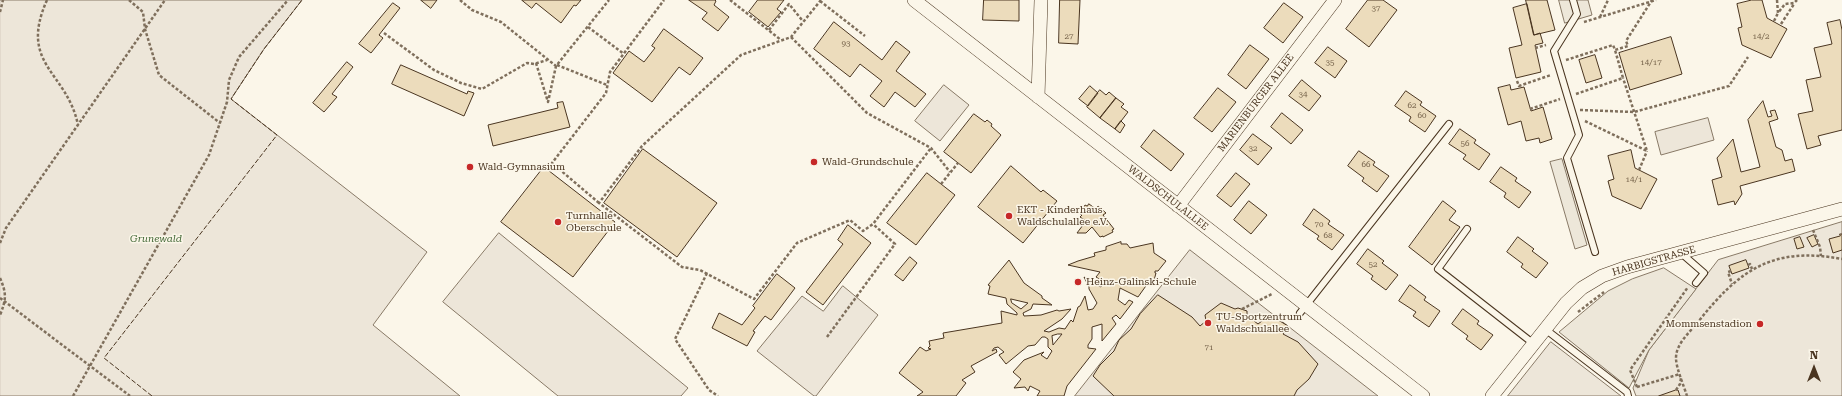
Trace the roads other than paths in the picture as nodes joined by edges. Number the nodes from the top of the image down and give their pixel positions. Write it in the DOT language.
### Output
graph roads {
  1 [pos="914,0"];
  2 [pos="1041,0"];
  3 [pos="1335,0"];
  4 [pos="1573,0"];
  5 [pos="1038,97"];
  6 [pos="1448,124"];
  7 [pos="1178,206"];
  8 [pos="1842,209"];
  9 [pos="1467,230"];
  10 [pos="1595,252"];
  11 [pos="1681,252"];
  12 [pos="1696,283"];
  13 [pos="1302,309"];
  14 [pos="1545,329"];
  15 [pos="1534,344"];
  16 [pos="1423,396"];
  17 [pos="1492,396"];
  18 [pos="1628,396"];
  1 -- 5 [label="street, WALDSCHULALLEE"];
  2 -- 5 [label="street"];
  3 -- 7 [label="street, MARIENBURGER ALLEE"];
  4 -- 10 [label="lane"];
  5 -- 7 [label="street, WALDSCHULALLEE"];
  6 -- 13 [label="lane"];
  7 -- 13 [label="street, WALDSCHULALLEE"];
  8 -- 11 [label="street, HARBIGSTRASSE"];
  9 -- 15 [label="lane"];
  11 -- 12 [label="lane"];
  11 -- 14 [label="street, HARBIGSTRASSE"];
  13 -- 16 [label="street, WALDSCHULALLEE"];
  14 -- 15 [label="street, HARBIGSTRASSE"];
  14 -- 18 [label="lane"];
  15 -- 17 [label="street, HARBIGSTRASSE"];
}
